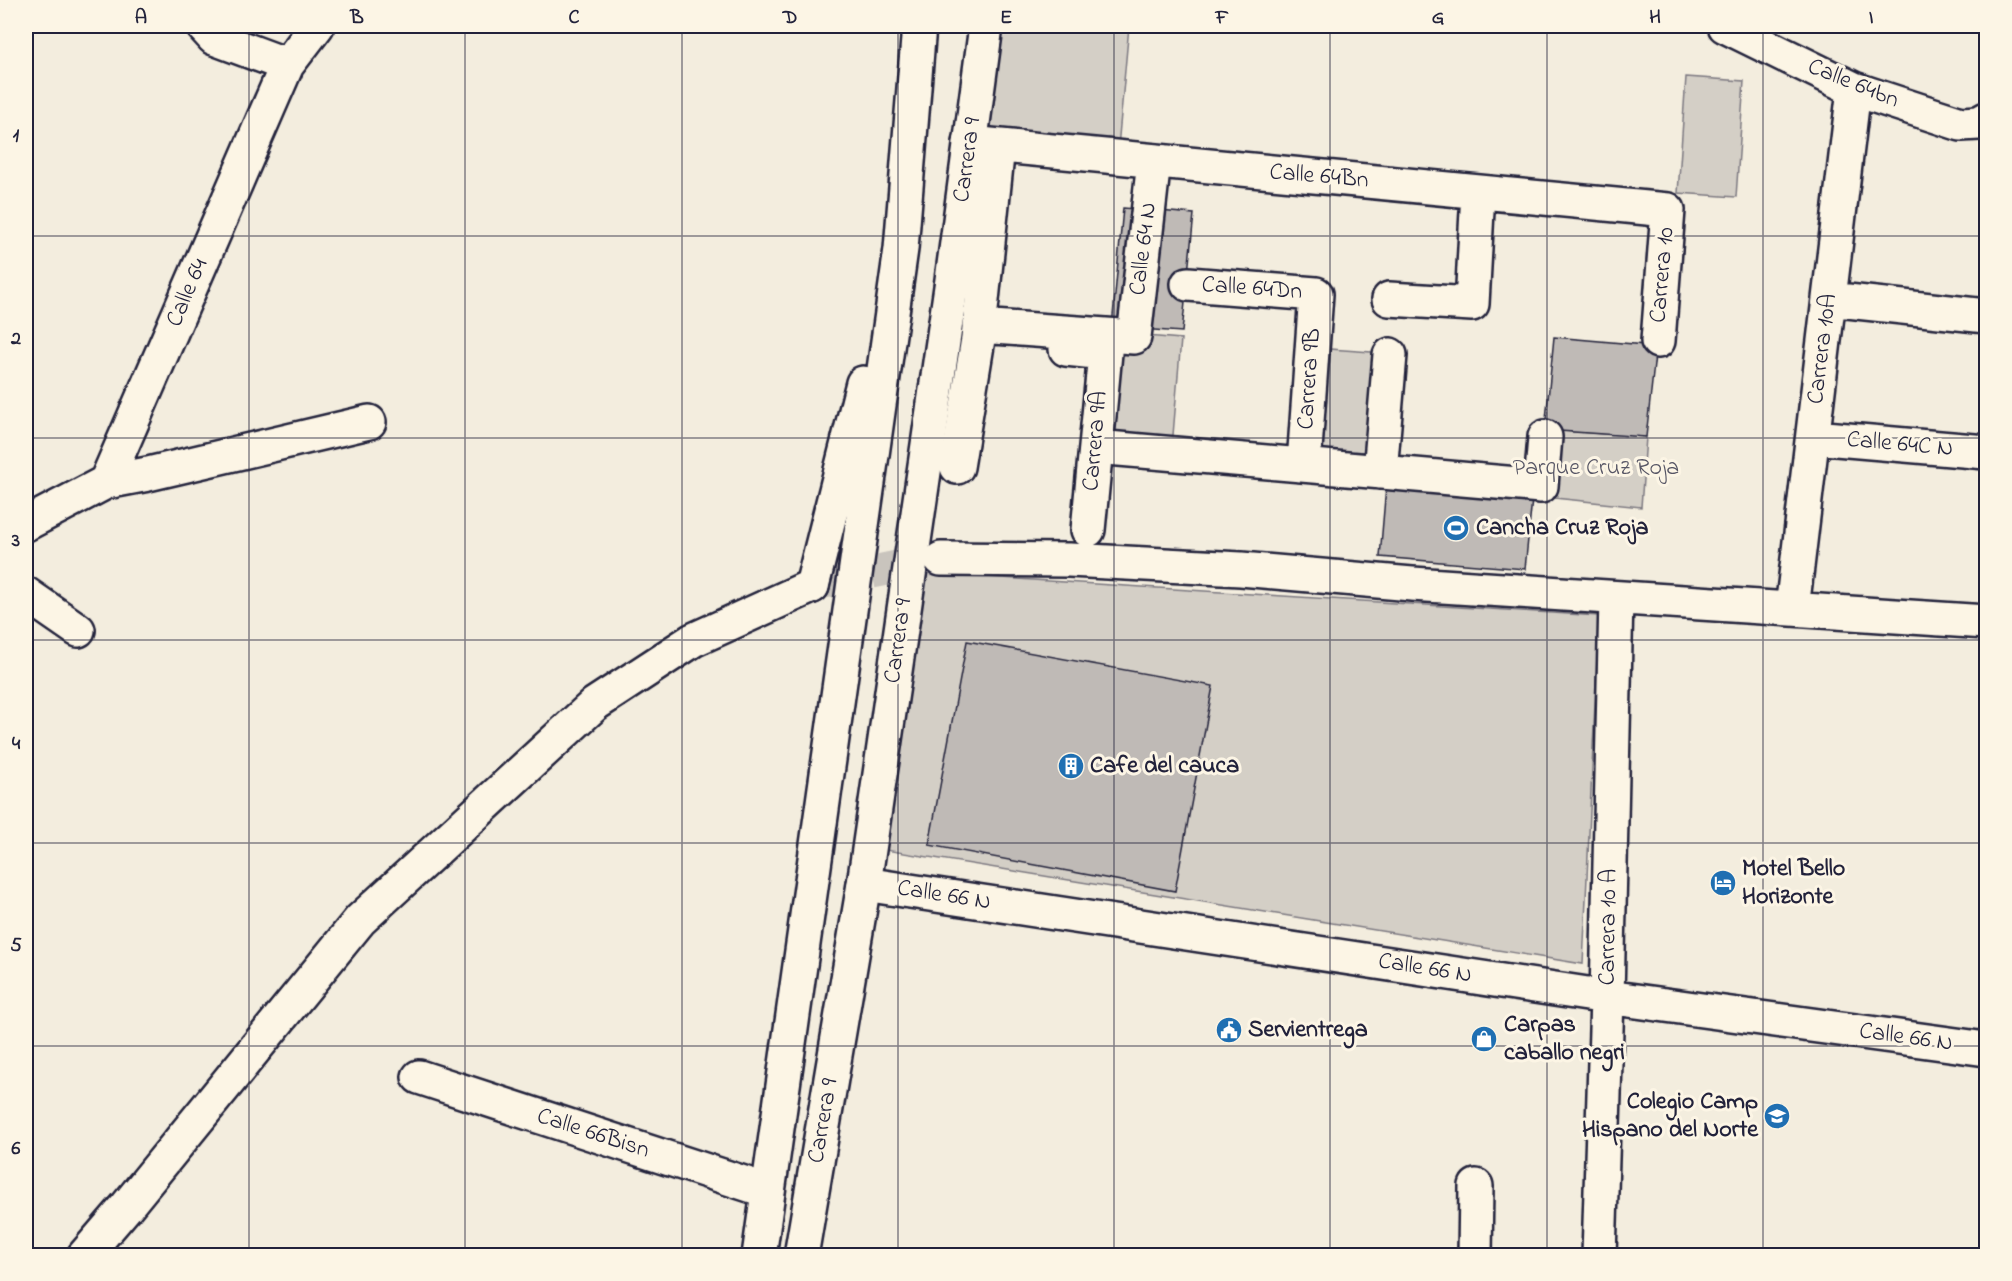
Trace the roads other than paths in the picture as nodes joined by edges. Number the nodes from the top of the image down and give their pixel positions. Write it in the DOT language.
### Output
graph roads {
  1 [pos="203,26"];
  2 [pos="317,26"];
  3 [pos="919,26"];
  4 [pos="986,26"];
  5 [pos="1725,26"];
  6 [pos="287,65"];
  7 [pos="1854,89"];
  8 [pos="1986,119"];
  9 [pos="984,145"];
  10 [pos="1154,161"];
  11 [pos="1478,192"];
  12 [pos="1668,210"];
  13 [pos="901,249"];
  14 [pos="1188,284"];
  15 [pos="1316,294"];
  16 [pos="1389,298"];
  17 [pos="1829,299"];
  18 [pos="1986,316"];
  19 [pos="978,333"];
  20 [pos="1658,341"];
  21 [pos="1390,354"];
  22 [pos="369,422"];
  23 [pos="1545,437"];
  24 [pos="1813,437"];
  25 [pos="1096,447"];
  26 [pos="1986,452"];
  27 [pos="1305,464"];
  28 [pos="957,467"];
  29 [pos="1380,472"];
  30 [pos="106,482"];
  31 [pos="26,524"];
  32 [pos="1088,530"];
  33 [pos="941,558"];
  34 [pos="26,594"];
  35 [pos="1616,598"];
  36 [pos="1792,609"];
  37 [pos="1986,622"];
  38 [pos="78,630"];
  39 [pos="864,884"];
  40 [pos="1608,997"];
  41 [pos="1986,1049"];
  42 [pos="419,1077"];
  43 [pos="1476,1186"];
  44 [pos="768,1191"];
  45 [pos="84,1256"];
  46 [pos="759,1256"];
  47 [pos="801,1256"];
  48 [pos="1475,1256"];
  49 [pos="1599,1256"];
  1 -- 6 [label="street"];
  2 -- 6 [label="street, Calle 64"];
  3 -- 13 [label="street, Carrera 9"];
  4 -- 9 [label="street, Carrera 9"];
  5 -- 7 [label="street, Calle 64bn"];
  6 -- 30 [label="street, Calle 64"];
  7 -- 8 [label="street, Calle 64bn"];
  7 -- 17 [label="street, Carrera 10A"];
  9 -- 10 [label="street, Calle 64Bn"];
  9 -- 19 [label="street"];
  9 -- 39 [label="street, Carrera 9"];
  10 -- 11 [label="street, Calle 64Bn"];
  10 -- 19 [label="street, Calle 64 N"];
  11 -- 12 [label="street, Calle 64Bn"];
  11 -- 16 [label="street"];
  12 -- 20 [label="street, Carrera 10"];
  13 -- 44 [label="street, Carrera 9"];
  13 -- 45 [label="street"];
  14 -- 15 [label="street, Calle 64Dn"];
  15 -- 27 [label="street, Carrera 9B"];
  17 -- 18 [label="street"];
  17 -- 24 [label="street, Carrera 10A"];
  19 -- 25 [label="street, Carrera 9A"];
  19 -- 28 [label="street"];
  21 -- 29 [label="street"];
  22 -- 30 [label="street"];
  23 -- 29 [label="street"];
  24 -- 26 [label="street, Calle 64C N"];
  24 -- 36 [label="street, Carrera 10A"];
  25 -- 27 [label="street"];
  25 -- 32 [label="street, Carrera 9A"];
  27 -- 29 [label="street"];
  30 -- 31 [label="street"];
  33 -- 35 [label="street"];
  34 -- 38 [label="street"];
  35 -- 36 [label="street"];
  35 -- 40 [label="street, Carrera 10 A"];
  36 -- 37 [label="street"];
  39 -- 40 [label="street, Calle 66 N"];
  39 -- 47 [label="street, Carrera 9"];
  40 -- 41 [label="street, Calle 66 N"];
  40 -- 49 [label="street, Carrera 10 A"];
  42 -- 44 [label="street, Calle 66Bisn"];
  43 -- 48 [label="street"];
  44 -- 46 [label="street, Carrera 9"];
}
